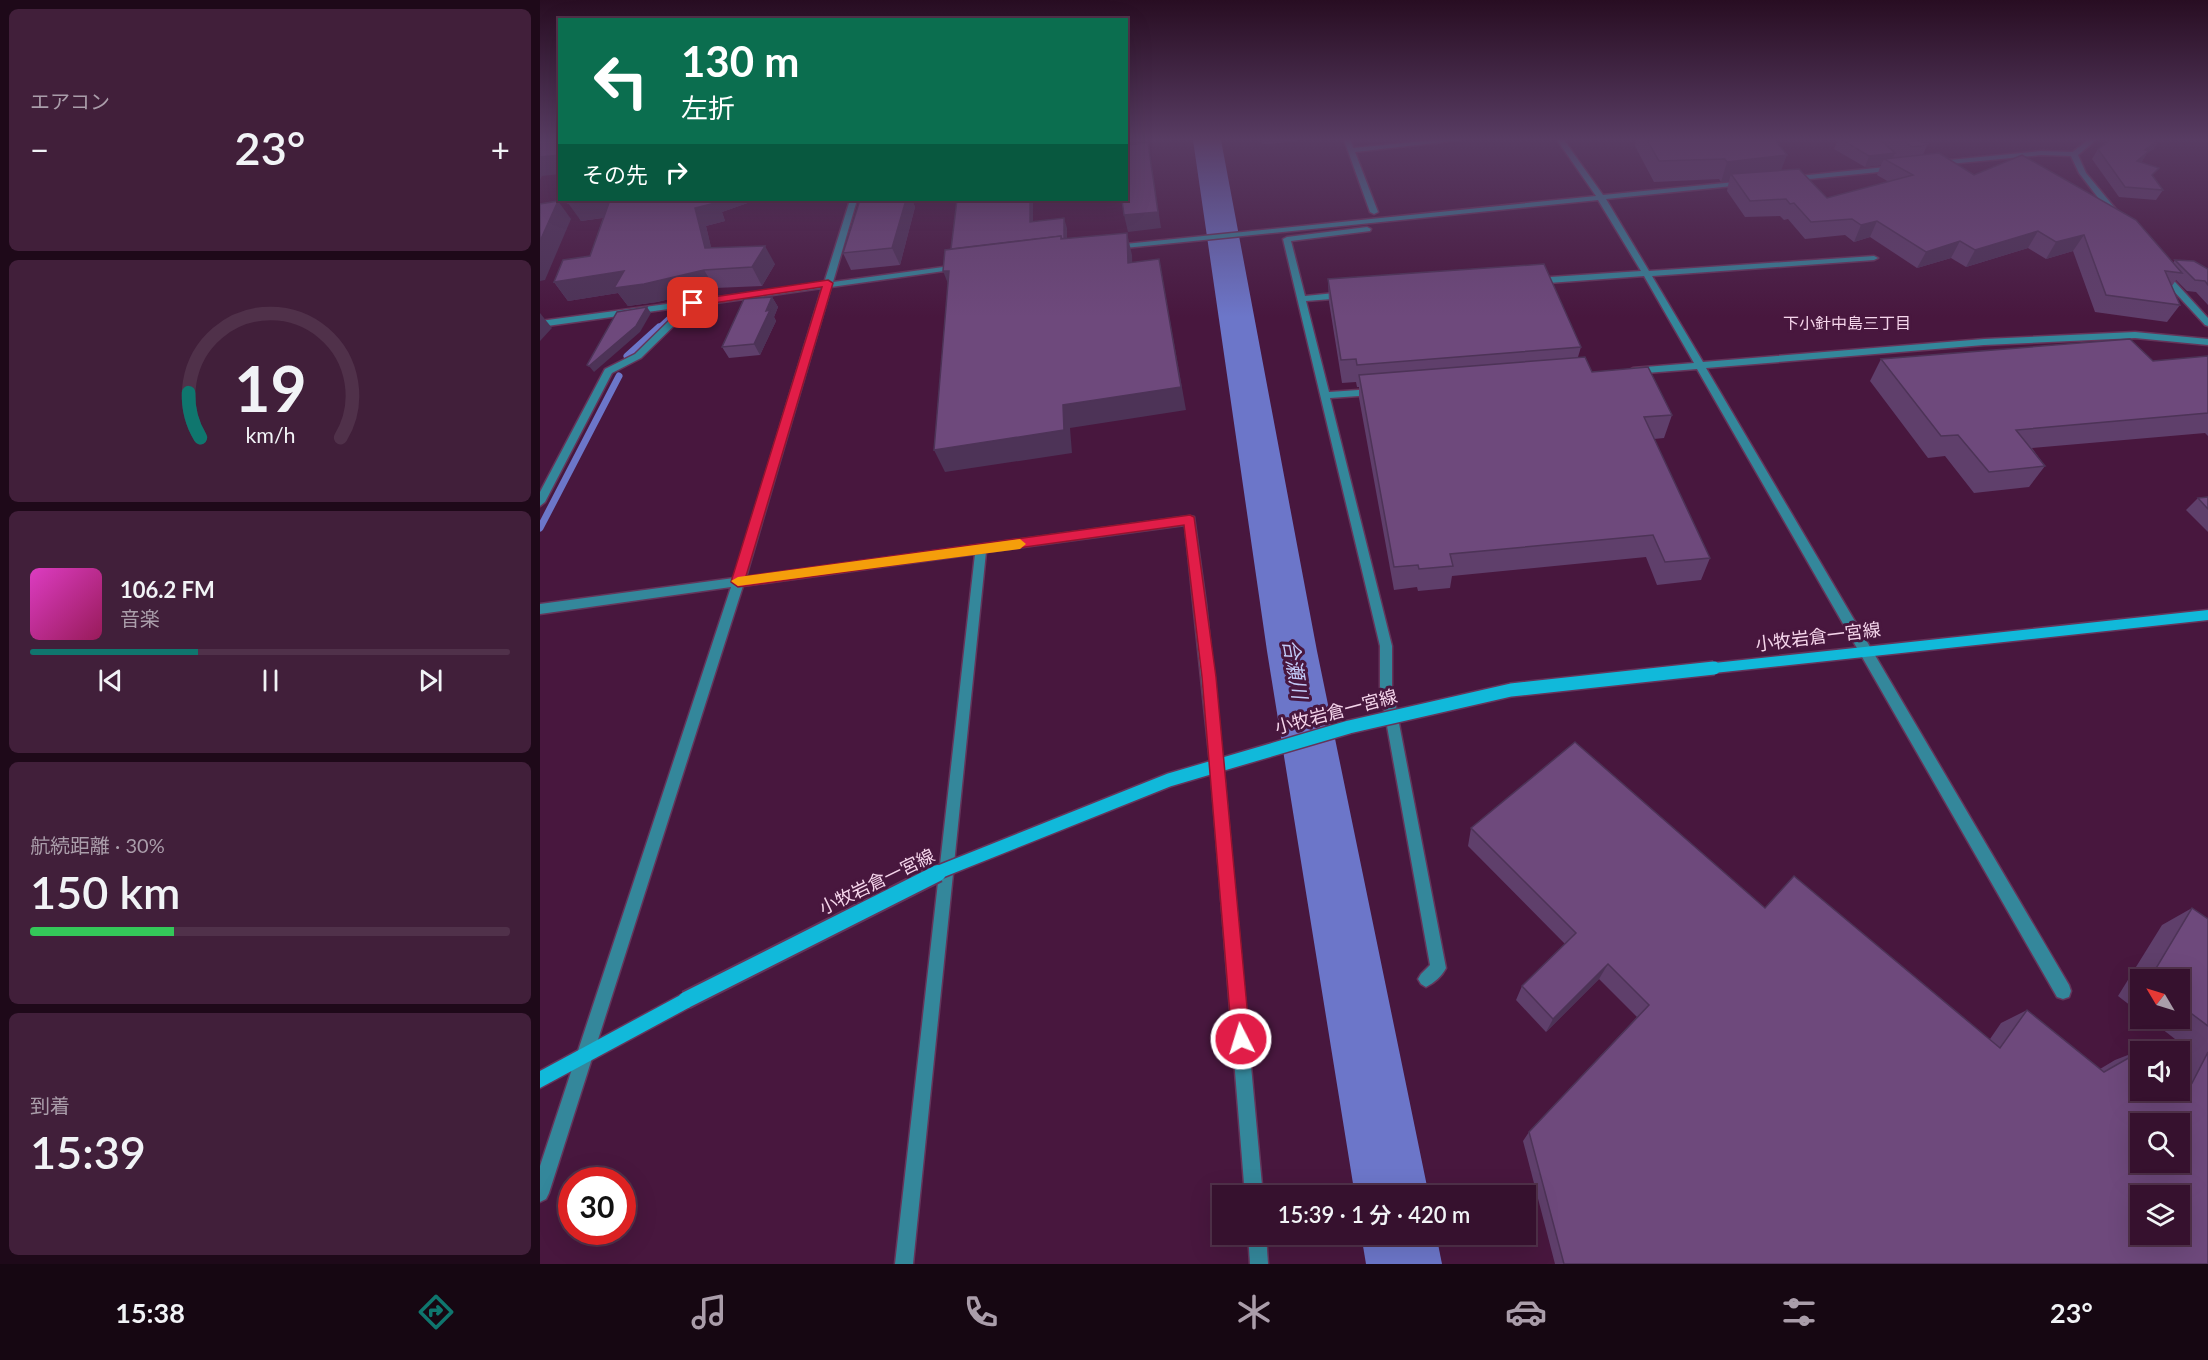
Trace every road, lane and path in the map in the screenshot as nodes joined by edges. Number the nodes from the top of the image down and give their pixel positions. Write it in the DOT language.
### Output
graph roads {
  1 [pos="1369,199"];
  2 [pos="1592,199"];
  3 [pos="1602,199"];
  4 [pos="2104,199"];
  5 [pos="853,201"];
  6 [pos="1374,212"];
  7 [pos="1440,216"];
  8 [pos="2119,219"];
  9 [pos="1108,248"];
  10 [pos="1874,258"];
  11 [pos="968,266"];
  12 [pos="2165,266"];
  13 [pos="1646,273"];
  14 [pos="1527,282"];
  15 [pos="828,283"];
  16 [pos="1360,294"];
  17 [pos="1301,298"];
  18 [pos="693,303"];
  19 [pos="2208,323"];
  20 [pos="540,324"];
  21 [pos="2208,342"];
  22 [pos="1701,366"];
  23 [pos="1619,372"];
  24 [pos="1385,391"];
  25 [pos="1326,395"];
  26 [pos="540,502"];
  27 [pos="981,550"];
  28 [pos="738,582"];
  29 [pos="540,609"];
  30 [pos="2208,615"];
  31 [pos="1864,651"];
  32 [pos="1426,979"];
  33 [pos="2063,991"];
  34 [pos="587,1053"];
  35 [pos="540,1080"];
  36 [pos="1253,1185"];
  37 [pos="540,1193"];
  38 [pos="1258,1245"];
  39 [pos="904,1264"];
  40 [pos="1259,1264"];
  1 -- 6 [label="street"];
  2 -- 7 [label="street"];
  3 -- 13 [label="street"];
  4 -- 8 [label="street"];
  5 -- 15 [label="street"];
  7 -- 9 [label="street"];
  7 -- 17 [label="street"];
  10 -- 13 [label="street"];
  11 -- 15 [label="street"];
  12 -- 19 [label="street"];
  13 -- 14 [label="street"];
  13 -- 22 [label="street"];
  15 -- 18 [label="street"];
  15 -- 28 [label="street"];
  16 -- 17 [label="street"];
  17 -- 25 [label="street"];
  18 -- 20 [label="street"];
  18 -- 26 [label="street"];
  21 -- 22 [label="street"];
  22 -- 23 [label="street"];
  22 -- 31 [label="street"];
  24 -- 25 [label="street"];
  25 -- 32 [label="street"];
  27 -- 28 [label="street"];
  27 -- 36 [label="street"];
  27 -- 39 [label="street"];
  28 -- 29 [label="street"];
  28 -- 34 [label="street"];
  30 -- 31 [label="main road, 小牧岩倉一宮線"];
  31 -- 33 [label="street"];
  31 -- 34 [label="main road, 小牧岩倉一宮線, bridge"];
  34 -- 35 [label="main road, 小牧岩倉一宮線"];
  34 -- 37 [label="street"];
  38 -- 40 [label="street"];
}
